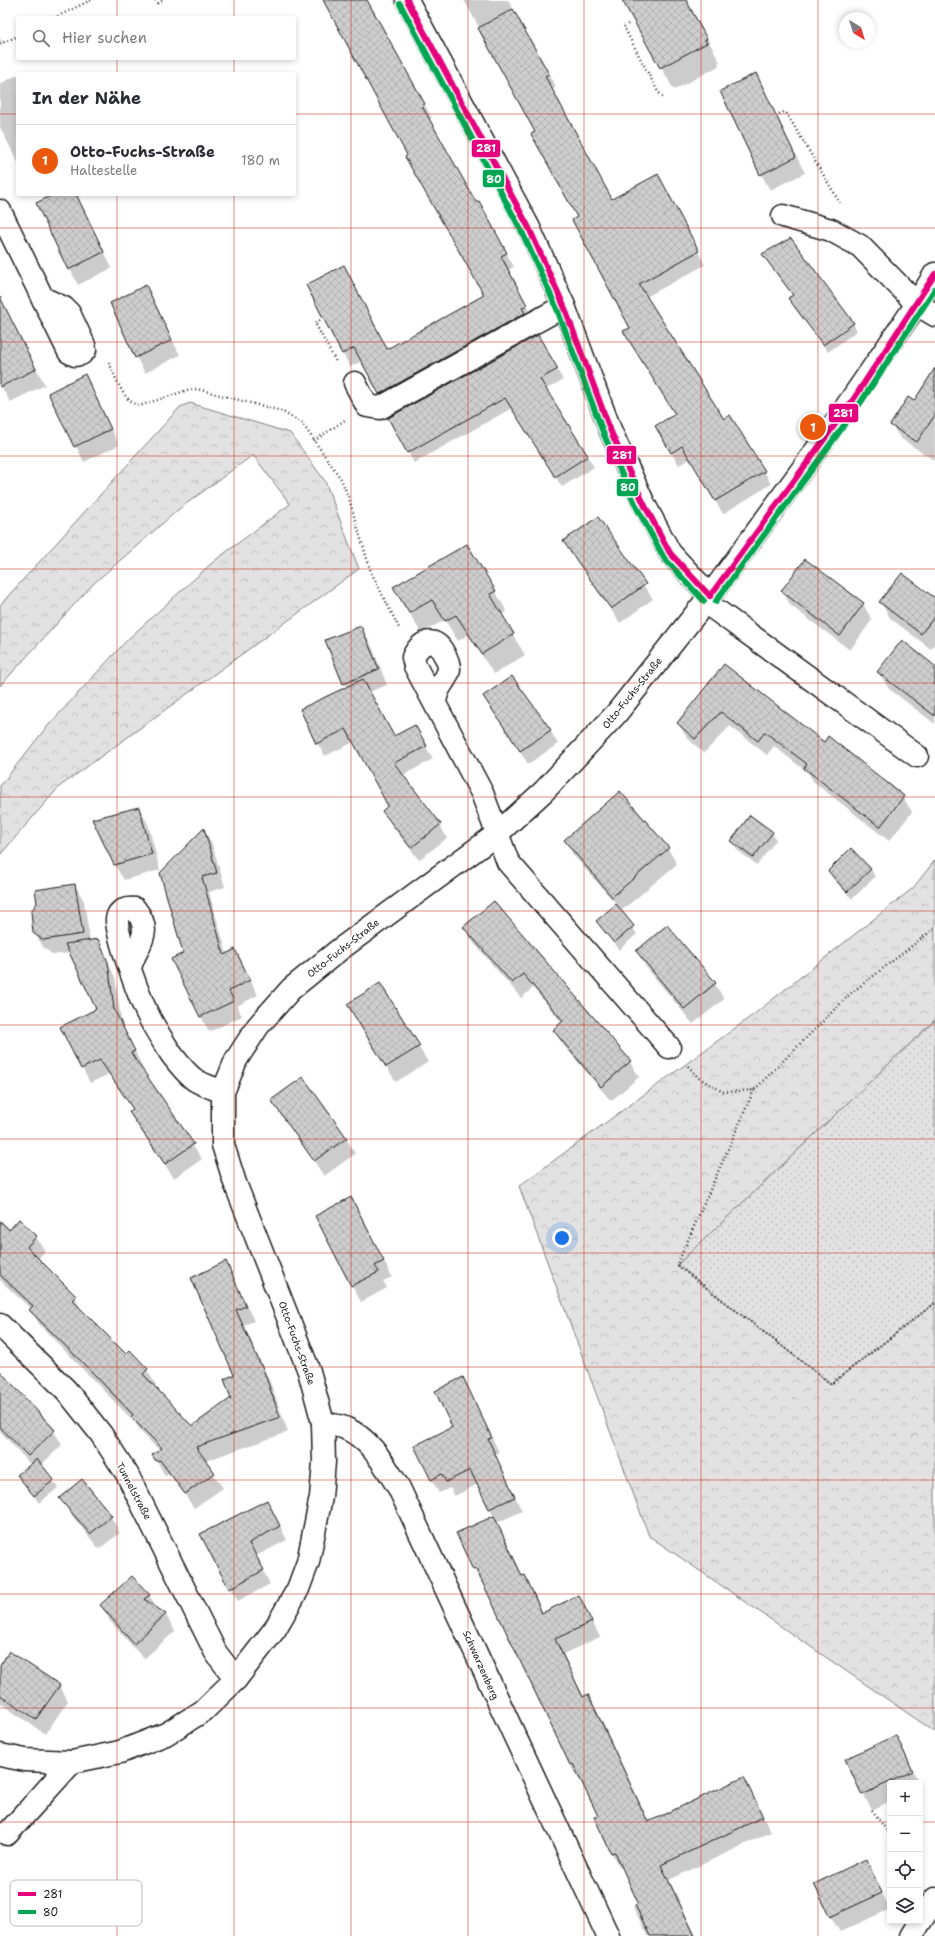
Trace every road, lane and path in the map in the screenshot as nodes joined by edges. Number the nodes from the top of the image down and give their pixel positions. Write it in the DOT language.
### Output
graph roads {
  1 [pos="91,0"];
  2 [pos="156,0"];
  3 [pos="163,0"];
  4 [pos="407,0"];
  5 [pos="58,16"];
  6 [pos="628,24"];
  7 [pos="16,37"];
  8 [pos="0,44"];
  9 [pos="665,98"];
  10 [pos="779,114"];
  11 [pos="843,209"];
  12 [pos="0,211"];
  13 [pos="783,216"];
  14 [pos="935,274"];
  15 [pos="917,304"];
  16 [pos="564,306"];
  17 [pos="935,315"];
  18 [pos="320,320"];
  19 [pos="84,350"];
  20 [pos="355,383"];
  21 [pos="367,406"];
  22 [pos="314,441"];
  23 [pos="708,599"];
  24 [pos="416,650"];
  25 [pos="435,704"];
  26 [pos="917,756"];
  27 [pos="497,834"];
  28 [pos="935,928"];
  29 [pos="130,968"];
  30 [pos="669,1047"];
  31 [pos="754,1090"];
  32 [pos="223,1092"];
  33 [pos="935,1303"];
  34 [pos="0,1325"];
  35 [pos="323,1423"];
  36 [pos="236,1679"];
  37 [pos="0,1755"];
  38 [pos="72,1762"];
  39 [pos="872,1810"];
  40 [pos="887,1831"];
  41 [pos="7,1834"];
  42 [pos="935,1900"];
  43 [pos="608,1936"];
  44 [pos="911,1936"];
  1 -- 5 [label="path"];
  2 -- 3 [label="path"];
  4 -- 16 [label="street"];
  6 -- 9 [label="path"];
  7 -- 8 [label="path"];
  10 -- 11 [label="path"];
  12 -- 19 [label="street"];
  13 -- 15 [label="street"];
  14 -- 15 [label="street, Otto-Fuchs-Straße"];
  15 -- 17 [label="street"];
  15 -- 23 [label="street, Otto-Fuchs-Straße"];
  16 -- 21 [label="street"];
  16 -- 23 [label="street"];
  18 -- 20 [label="path"];
  19 -- 22 [label="path"];
  20 -- 21 [label="street"];
  21 -- 22 [label="path"];
  22 -- 24 [label="path"];
  23 -- 26 [label="street"];
  23 -- 27 [label="street, Otto-Fuchs-Straße"];
  24 -- 25 [label="street"];
  24 -- 25 [label="street"];
  25 -- 27 [label="street"];
  27 -- 30 [label="street"];
  27 -- 32 [label="street, Otto-Fuchs-Straße"];
  28 -- 31 [label="path"];
  29 -- 32 [label="street"];
  30 -- 31 [label="path"];
  31 -- 33 [label="path"];
  32 -- 35 [label="street, Otto-Fuchs-Straße"];
  34 -- 36 [label="street, Tunnelstraße"];
  35 -- 36 [label="street, Otto-Fuchs-Straße"];
  35 -- 43 [label="street, Schwarzenberg"];
  36 -- 38 [label="street, Otto-Fuchs-Straße"];
  37 -- 38 [label="street, Otto-Fuchs-Straße"];
  38 -- 41 [label="street"];
  39 -- 40 [label="path"];
  42 -- 44 [label="street"];
}
